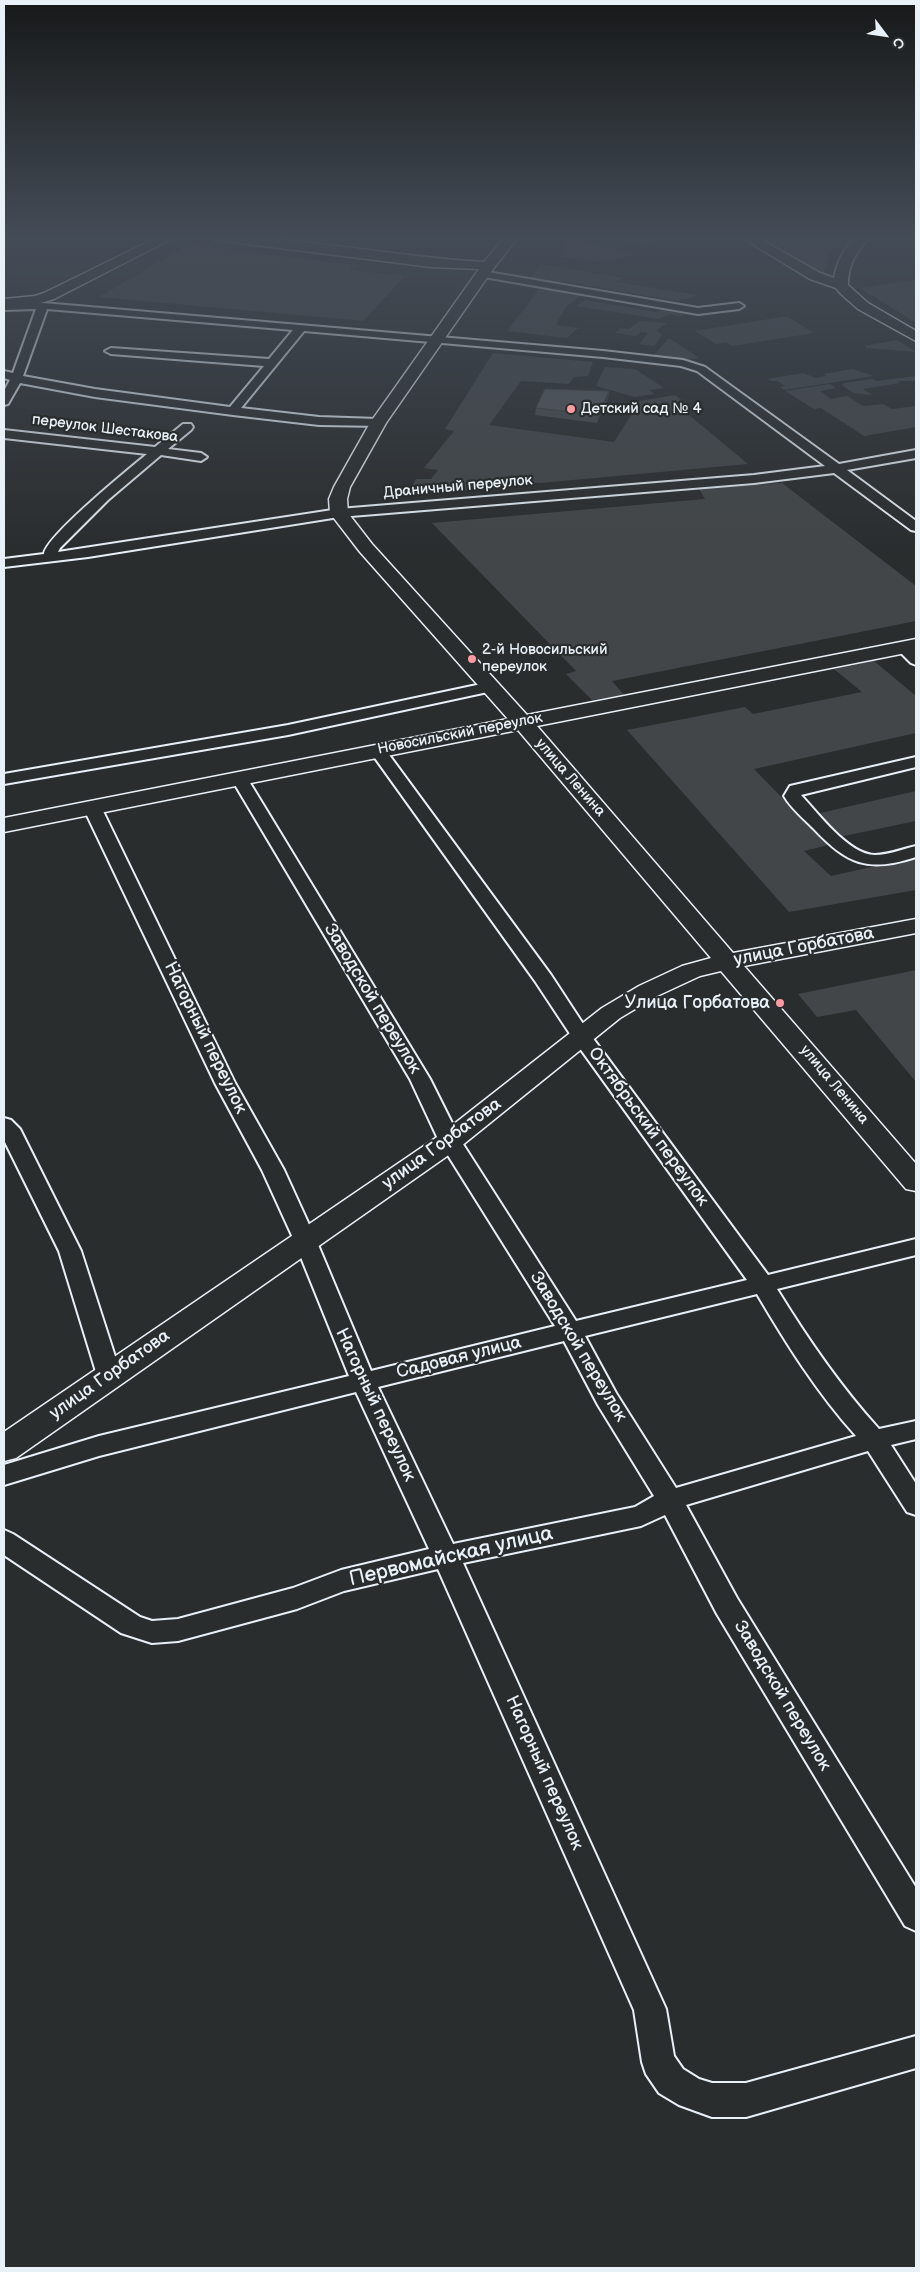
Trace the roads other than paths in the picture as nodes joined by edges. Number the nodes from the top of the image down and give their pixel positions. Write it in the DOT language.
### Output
graph roads {
  1 [pos="30,342"];
  2 [pos="289,342"];
  3 [pos="436,342"];
  4 [pos="469,342"];
  5 [pos="111,351"];
  6 [pos="272,363"];
  7 [pos="4,374"];
  8 [pos="17,378"];
  9 [pos="4,401"];
  10 [pos="233,411"];
  11 [pos="378,423"];
  12 [pos="187,427"];
  13 [pos="4,434"];
  14 [pos="159,452"];
  15 [pos="916,454"];
  16 [pos="201,457"];
  17 [pos="834,469"];
  18 [pos="339,513"];
  19 [pos="916,527"];
  20 [pos="51,557"];
  21 [pos="4,563"];
  22 [pos="912,651"];
  23 [pos="491,687"];
  24 [pos="522,722"];
  25 [pos="378,751"];
  26 [pos="916,762"];
  27 [pos="240,778"];
  28 [pos="4,779"];
  29 [pos="92,807"];
  30 [pos="4,825"];
  31 [pos="916,851"];
  32 [pos="916,926"];
  33 [pos="729,961"];
  34 [pos="581,1036"];
  35 [pos="4,1125"];
  36 [pos="450,1142"];
  37 [pos="916,1182"];
  38 [pos="305,1240"];
  39 [pos="916,1247"];
  40 [pos="762,1283"];
  41 [pos="570,1331"];
  42 [pos="109,1375"];
  43 [pos="363,1382"];
  44 [pos="916,1430"];
  45 [pos="874,1440"];
  46 [pos="4,1448"];
  47 [pos="4,1475"];
  48 [pos="670,1500"];
  49 [pos="916,1505"];
  50 [pos="4,1541"];
  51 [pos="446,1556"];
  52 [pos="916,1916"];
  53 [pos="916,2052"];
  1 -- 8 [label="street"];
  2 -- 6 [label="street"];
  3 -- 11 [label="main road"];
  4 -- 17 [label="street"];
  5 -- 6 [label="street"];
  6 -- 10 [label="street"];
  7 -- 8 [label="street"];
  8 -- 9 [label="street"];
  8 -- 10 [label="street"];
  10 -- 11 [label="street"];
  11 -- 18 [label="main road"];
  12 -- 14 [label="street"];
  13 -- 14 [label="street, переулок Шестакова"];
  14 -- 16 [label="street, переулок Шестакова"];
  14 -- 20 [label="street"];
  15 -- 17 [label="street, Драничный переулок"];
  17 -- 18 [label="street, Драничный переулок"];
  17 -- 19 [label="street"];
  18 -- 20 [label="street, Драничный переулок"];
  18 -- 23 [label="main road, улица Ленина"];
  20 -- 21 [label="street, Драничный переулок"];
  22 -- 24 [label="main road, Новосильский переулок"];
  23 -- 24 [label="main road, улица Ленина"];
  23 -- 28 [label="street"];
  24 -- 25 [label="main road, Новосильский переулок"];
  24 -- 33 [label="main road, улица Ленина"];
  25 -- 27 [label="main road, Новосильский переулок"];
  25 -- 34 [label="street, Октябрьский переулок"];
  26 -- 31 [label="street"];
  27 -- 29 [label="main road, Новосильский переулок"];
  27 -- 36 [label="street, Заводской переулок"];
  29 -- 30 [label="main road, Новосильский переулок"];
  29 -- 38 [label="street, Нагорный переулок"];
  32 -- 33 [label="main road, улица Горбатова"];
  33 -- 34 [label="main road, улица Горбатова"];
  33 -- 37 [label="main road, улица Ленина"];
  34 -- 36 [label="main road, улица Горбатова"];
  34 -- 40 [label="street, Октябрьский переулок"];
  35 -- 42 [label="street"];
  36 -- 38 [label="main road, улица Горбатова"];
  36 -- 41 [label="street, Заводской переулок"];
  38 -- 42 [label="main road, улица Горбатова"];
  38 -- 43 [label="street, Нагорный переулок"];
  39 -- 40 [label="street, Садовая улица"];
  40 -- 41 [label="street, Садовая улица"];
  40 -- 45 [label="street, Октябрьский переулок"];
  41 -- 43 [label="street, Садовая улица"];
  41 -- 48 [label="street, Заводской переулок"];
  42 -- 46 [label="main road, улица Горбатова"];
  43 -- 47 [label="street, Садовая улица"];
  43 -- 51 [label="street, Нагорный переулок"];
  44 -- 45 [label="street, Первомайская улица"];
  45 -- 48 [label="street, Первомайская улица"];
  45 -- 49 [label="street, Октябрьский переулок"];
  48 -- 51 [label="street, Первомайская улица"];
  48 -- 52 [label="street, Заводской переулок"];
  50 -- 51 [label="street, Первомайская улица"];
  51 -- 53 [label="street, Нагорный переулок"];
}
